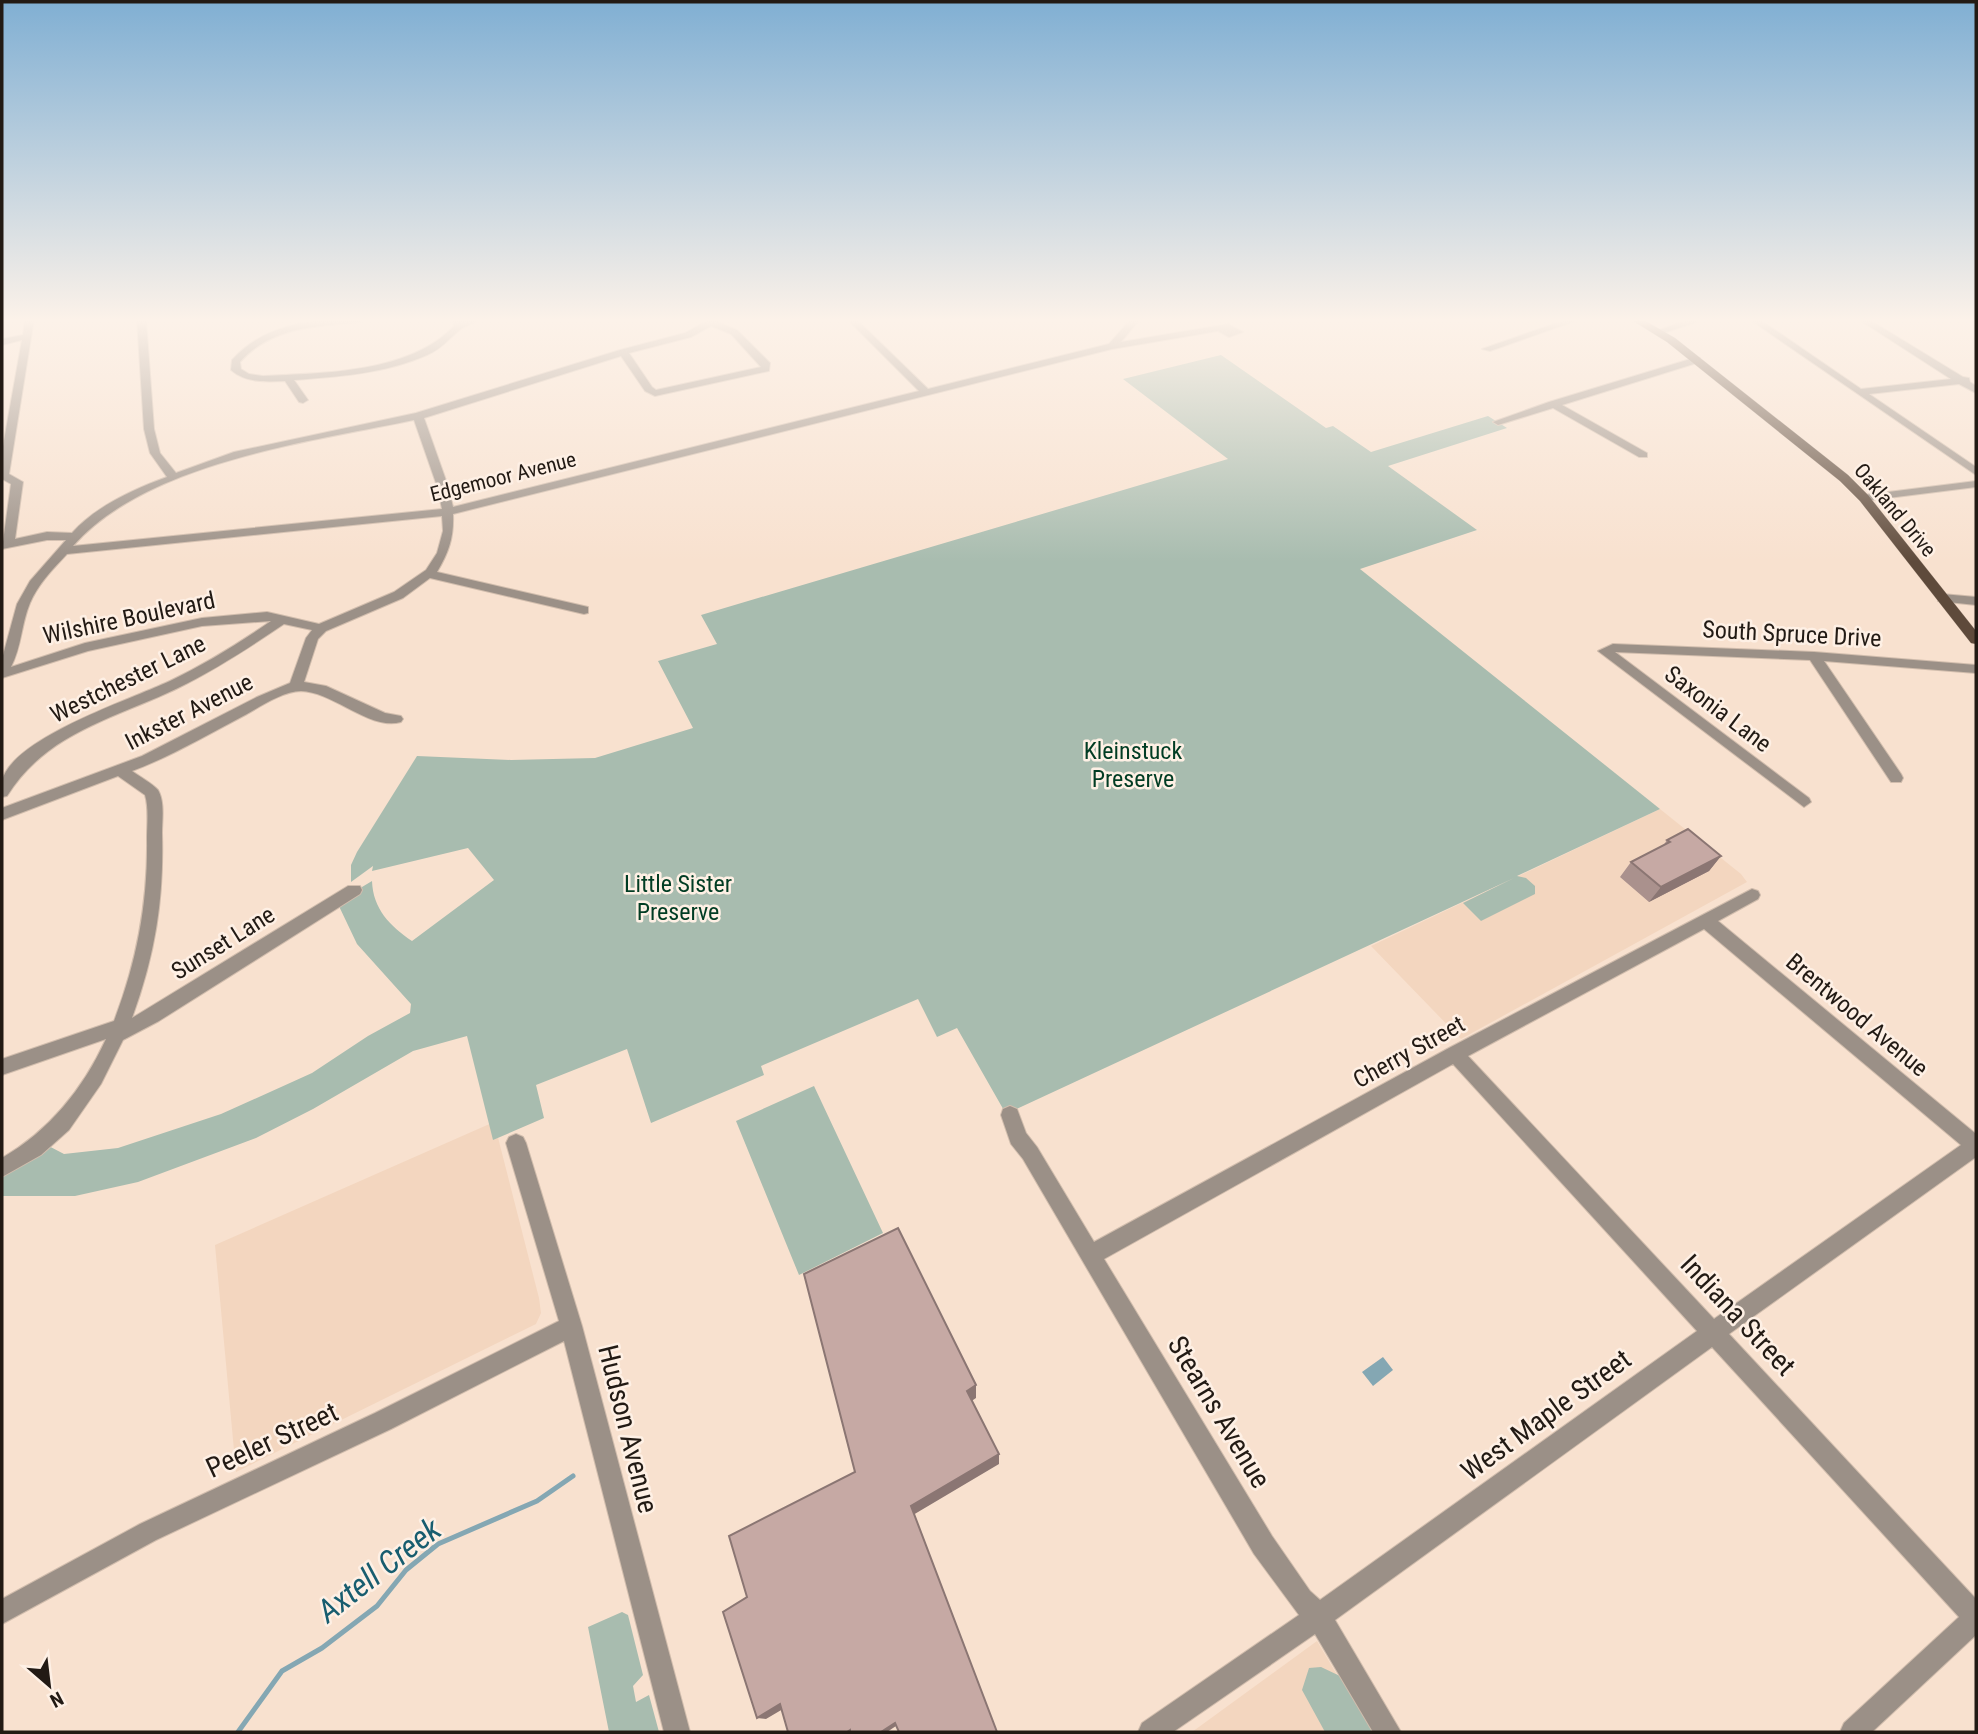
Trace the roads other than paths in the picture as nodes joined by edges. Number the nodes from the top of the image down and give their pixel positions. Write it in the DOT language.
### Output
graph roads {
  1 [pos="10,400"];
  2 [pos="147,400"];
  3 [pos="470,400"];
  4 [pos="893,400"];
  5 [pos="1566,400"];
  6 [pos="1748,400"];
  7 [pos="1870,400"];
  8 [pos="1553,404"];
  9 [pos="418,416"];
  10 [pos="6,417"];
  11 [pos="1498,422"];
  12 [pos="1643,455"];
  13 [pos="1976,472"];
  14 [pos="173,477"];
  15 [pos="6,481"];
  16 [pos="1976,484"];
  17 [pos="1864,498"];
  18 [pos="450,511"];
  19 [pos="74,537"];
  20 [pos="5,545"];
  21 [pos="63,551"];
  22 [pos="429,574"];
  23 [pos="1942,598"];
  24 [pos="1976,601"];
  25 [pos="584,610"];
  26 [pos="284,618"];
  27 [pos="321,628"];
  28 [pos="1976,640"];
  29 [pos="1605,651"];
  30 [pos="1814,656"];
  31 [pos="1976,668"];
  32 [pos="2,672"];
  33 [pos="296,686"];
  34 [pos="396,719"];
  35 [pos="121,771"];
  36 [pos="1896,778"];
  37 [pos="2,792"];
  38 [pos="1804,802"];
  39 [pos="2,814"];
  40 [pos="354,890"];
  41 [pos="1752,895"];
  42 [pos="1706,921"];
  43 [pos="118,1030"];
  44 [pos="1455,1054"];
  45 [pos="2,1068"];
  46 [pos="1010,1115"];
  47 [pos="516,1143"];
  48 [pos="1976,1146"];
  49 [pos="2,1168"];
  50 [pos="1091,1255"];
  51 [pos="571,1326"];
  52 [pos="1714,1332"];
  53 [pos="2,1612"];
  54 [pos="1319,1617"];
  55 [pos="1976,1617"];
  56 [pos="677,1732"];
  57 [pos="1151,1732"];
  58 [pos="1388,1732"];
  59 [pos="1853,1732"];
  1 -- 10 [label="street"];
  2 -- 14 [label="street"];
  3 -- 9 [label="street"];
  4 -- 18 [label="street, Edgemoor Avenue"];
  5 -- 8 [label="street"];
  6 -- 17 [label="main road, Oakland Drive"];
  7 -- 13 [label="street"];
  8 -- 11 [label="street"];
  8 -- 12 [label="street"];
  9 -- 14 [label="street"];
  9 -- 18 [label="street"];
  10 -- 15 [label="street"];
  14 -- 19 [label="street"];
  15 -- 20 [label="street"];
  16 -- 17 [label="street"];
  17 -- 23 [label="main road, Oakland Drive"];
  18 -- 21 [label="street, Edgemoor Avenue"];
  18 -- 22 [label="street"];
  19 -- 20 [label="street"];
  19 -- 21 [label="street"];
  21 -- 32 [label="street"];
  22 -- 25 [label="street"];
  22 -- 27 [label="street"];
  23 -- 24 [label="street"];
  23 -- 28 [label="main road, Oakland Drive"];
  26 -- 27 [label="street, Wilshire Boulevard"];
  26 -- 32 [label="street, Wilshire Boulevard"];
  26 -- 37 [label="street, Westchester Lane"];
  27 -- 33 [label="street"];
  29 -- 30 [label="street, South Spruce Drive"];
  29 -- 38 [label="street, Saxonia Lane"];
  30 -- 31 [label="street, South Spruce Drive"];
  30 -- 36 [label="street"];
  33 -- 34 [label="street"];
  33 -- 35 [label="street, Inkster Avenue"];
  35 -- 39 [label="street, Inkster Avenue"];
  35 -- 43 [label="street"];
  40 -- 43 [label="street, Sunset Lane"];
  41 -- 42 [label="street, Cherry Street"];
  42 -- 44 [label="street, Cherry Street"];
  42 -- 48 [label="street, Brentwood Avenue"];
  43 -- 45 [label="street, Sunset Lane"];
  43 -- 49 [label="street"];
  44 -- 50 [label="street, Cherry Street"];
  44 -- 52 [label="street, Indiana Street"];
  46 -- 50 [label="street, Stearns Avenue"];
  47 -- 51 [label="street, Hudson Avenue"];
  48 -- 52 [label="street, West Maple Street"];
  50 -- 54 [label="street, Stearns Avenue"];
  51 -- 53 [label="street, Peeler Street"];
  51 -- 56 [label="street, Hudson Avenue"];
  52 -- 54 [label="street, West Maple Street"];
  52 -- 55 [label="street, Indiana Street"];
  54 -- 57 [label="street, West Maple Street"];
  54 -- 58 [label="street, Stearns Avenue"];
  55 -- 59 [label="street"];
}
